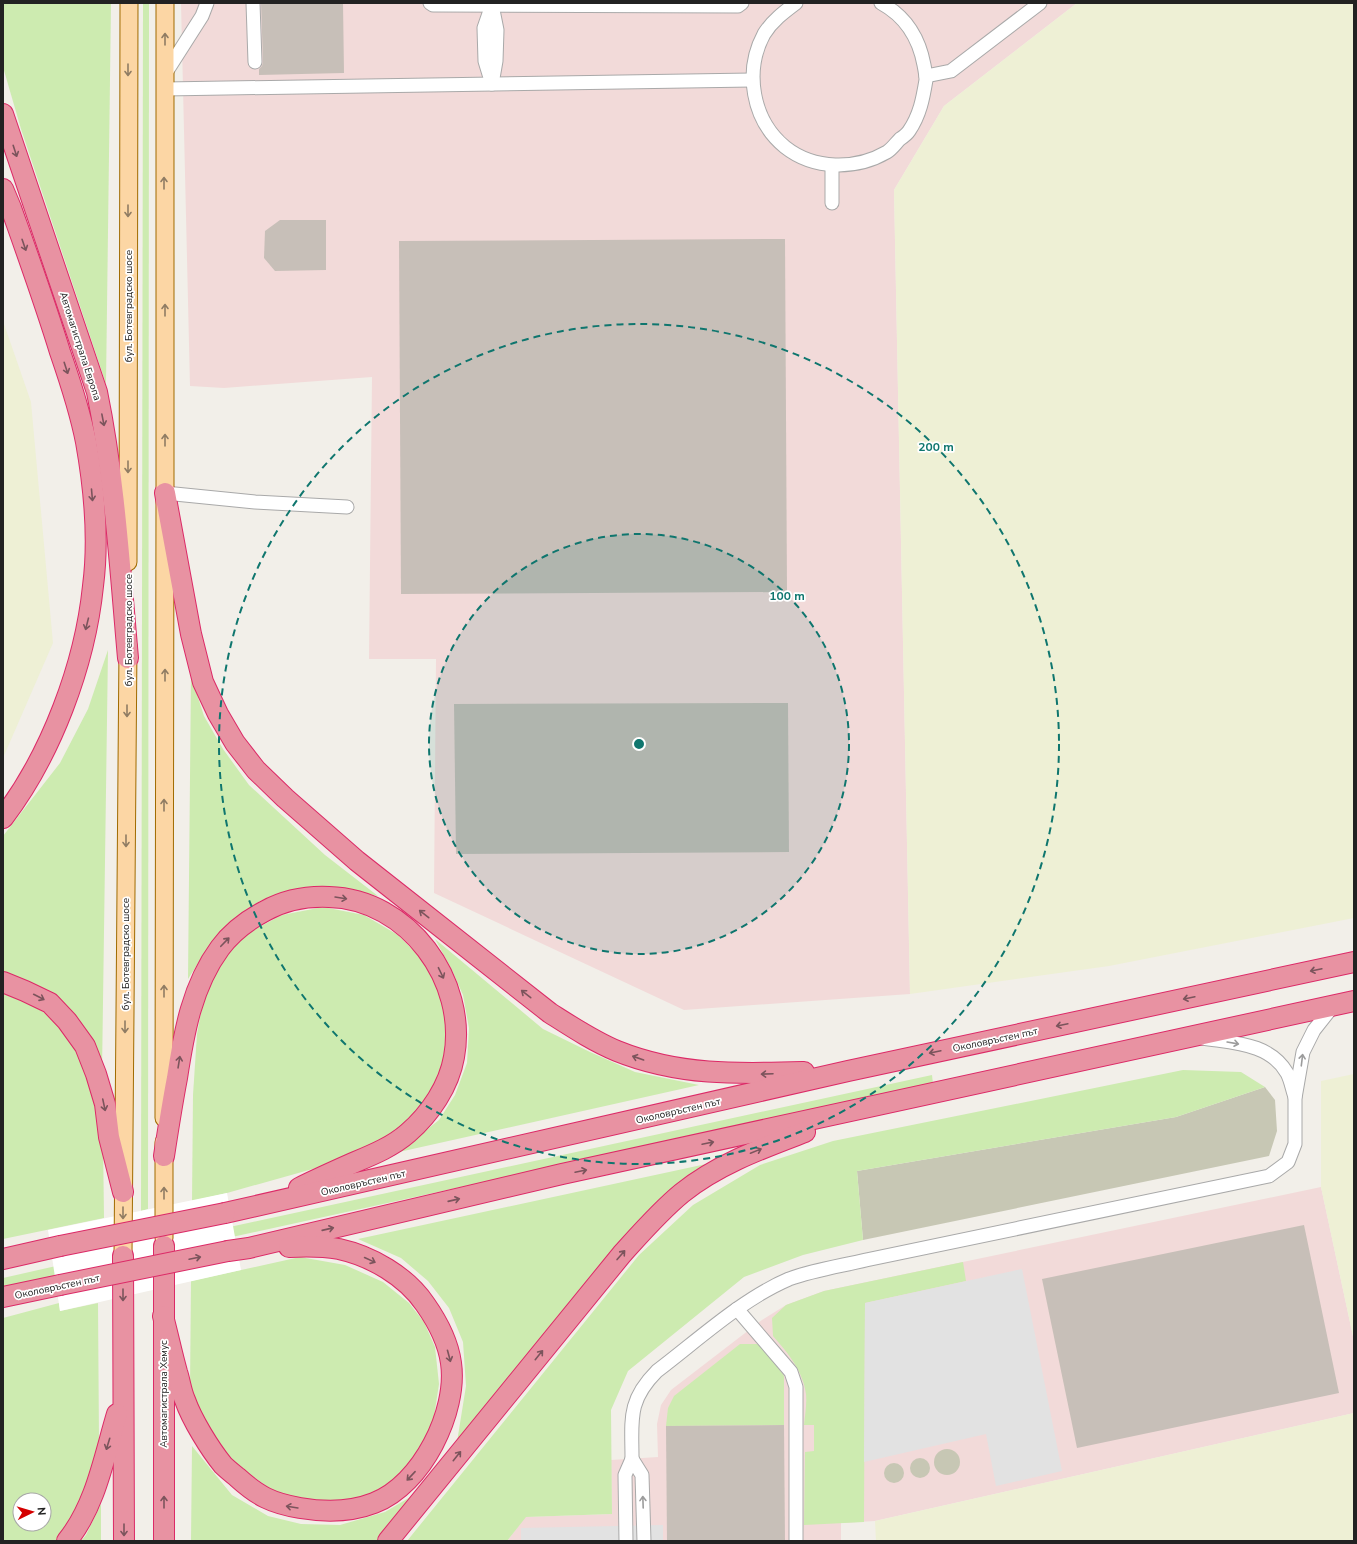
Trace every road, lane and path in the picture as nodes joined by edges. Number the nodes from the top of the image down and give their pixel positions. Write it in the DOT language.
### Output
graph roads {
  1 [pos="129,3"];
  2 [pos="165,3"];
  3 [pos="207,3"];
  4 [pos="253,3"];
  5 [pos="430,3"];
  6 [pos="742,3"];
  7 [pos="796,3"];
  8 [pos="881,3"];
  9 [pos="1040,3"];
  10 [pos="492,5"];
  11 [pos="255,62"];
  12 [pos="926,76"];
  13 [pos="752,80"];
  14 [pos="165,81"];
  15 [pos="492,84"];
  16 [pos="3,114"];
  17 [pos="832,166"];
  18 [pos="3,178"];
  19 [pos="3,189"];
  20 [pos="832,203"];
  21 [pos="11,208"];
  22 [pos="166,492"];
  23 [pos="347,507"];
  24 [pos="128,658"];
  25 [pos="3,818"];
  26 [pos="1354,962"];
  27 [pos="3,982"];
  28 [pos="1354,1001"];
  29 [pos="1333,1006"];
  30 [pos="1195,1036"];
  31 [pos="848,1071"];
  32 [pos="1295,1098"];
  33 [pos="860,1110"];
  34 [pos="164,1156"];
  35 [pos="123,1192"];
  36 [pos="259,1206"];
  37 [pos="164,1246"];
  38 [pos="249,1248"];
  39 [pos="3,1251"];
  40 [pos="27,1253"];
  41 [pos="123,1256"];
  42 [pos="3,1259"];
  43 [pos="8,1297"];
  44 [pos="737,1309"];
  45 [pos="163,1316"];
  46 [pos="124,1393"];
  47 [pos="632,1459"];
  48 [pos="67,1541"];
  49 [pos="124,1541"];
  50 [pos="164,1541"];
  51 [pos="388,1541"];
  52 [pos="626,1541"];
  53 [pos="644,1541"];
  54 [pos="796,1541"];
  1 -- 24 [label="main road, бул. Ботевградско шосе, one-way"];
  14 -- 2 [label="main road, one-way"];
  3 -- 14 [label="street"];
  4 -- 11 [label="street"];
  5 -- 10 [label="street"];
  6 -- 10 [label="street"];
  7 -- 13 [label="street"];
  8 -- 12 [label="street"];
  9 -- 12 [label="street"];
  10 -- 15 [label="street"];
  12 -- 17 [label="street"];
  13 -- 15 [label="street"];
  13 -- 17 [label="street"];
  14 -- 15 [label="street"];
  22 -- 14 [label="main road, one-way"];
  16 -- 24 [label="highway, Автомагистрала Европа, one-way"];
  17 -- 20 [label="street"];
  18 -- 21 [label="highway"];
  19 -- 21 [label="highway"];
  21 -- 25 [label="highway, one-way"];
  22 -- 23 [label="street"];
  31 -- 22 [label="highway, one-way"];
  34 -- 22 [label="main road, one-way"];
  24 -- 35 [label="main road, бул. Ботевградско шосе, one-way"];
  26 -- 31 [label="highway, Околовръстен път, one-way"];
  27 -- 35 [label="highway, one-way"];
  28 -- 29 [label="highway, Околовръстен път"];
  29 -- 30 [label="highway, Околовръстен път"];
  32 -- 29 [label="street, one-way"];
  30 -- 32 [label="street, one-way"];
  30 -- 33 [label="highway, Околовръстен път"];
  31 -- 36 [label="highway, Околовръстен път"];
  32 -- 44 [label="street"];
  38 -- 33 [label="highway, Околовръстен път, one-way"];
  51 -- 33 [label="highway, one-way"];
  34 -- 36 [label="highway, one-way"];
  37 -- 34 [label="main road, one-way"];
  35 -- 41 [label="main road, бул. Ботевградско шосе, one-way"];
  36 -- 40 [label="highway, Околовръстен път, bridge"];
  37 -- 45 [label="highway, Автомагистрала Хемус"];
  43 -- 38 [label="highway, Околовръстен път, one-way, bridge"];
  38 -- 45 [label="highway, one-way"];
  39 -- 40 [label="highway"];
  40 -- 42 [label="highway, Околовръстен път"];
  41 -- 46 [label="highway, one-way"];
  44 -- 47 [label="street"];
  44 -- 54 [label="street"];
  50 -- 45 [label="highway, Автомагистрала Хемус, one-way"];
  46 -- 48 [label="highway, one-way"];
  46 -- 49 [label="highway, one-way"];
  47 -- 52 [label="street"];
  53 -- 47 [label="street, one-way"];
}
